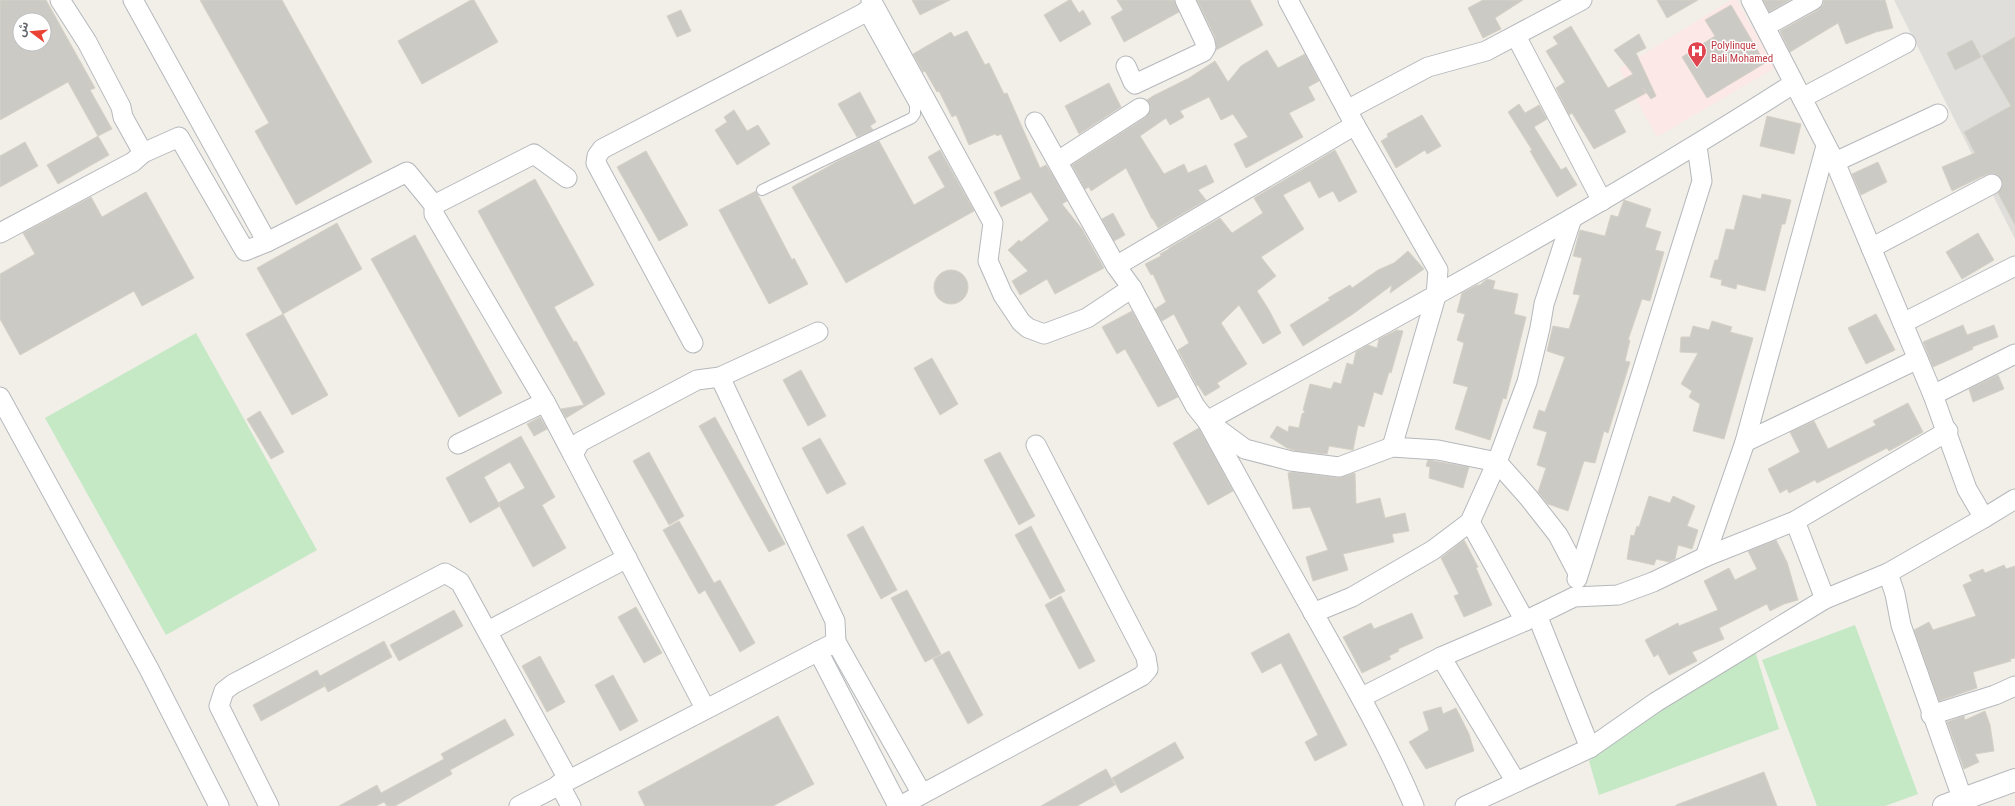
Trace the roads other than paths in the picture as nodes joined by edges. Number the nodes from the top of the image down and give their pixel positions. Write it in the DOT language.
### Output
graph roads {
  1 [pos="60,0"];
  2 [pos="133,0"];
  3 [pos="1185,0"];
  4 [pos="1288,0"];
  5 [pos="1582,0"];
  6 [pos="1751,0"];
  7 [pos="1813,0"];
  8 [pos="869,6"];
  9 [pos="1766,26"];
  10 [pos="1516,36"];
  11 [pos="1906,42"];
  12 [pos="1126,66"];
  13 [pos="1797,91"];
  14 [pos="1140,108"];
  15 [pos="1938,114"];
  16 [pos="1351,118"];
  17 [pos="1035,122"];
  18 [pos="1697,146"];
  19 [pos="143,153"];
  20 [pos="1831,154"];
  21 [pos="1058,161"];
  22 [pos="567,178"];
  23 [pos="1992,184"];
  24 [pos="762,190"];
  25 [pos="1602,200"];
  26 [pos="434,205"];
  27 [pos="1572,218"];
  28 [pos="0,233"];
  29 [pos="267,242"];
  30 [pos="1871,248"];
  31 [pos="1116,266"];
  32 [pos="2015,266"];
  33 [pos="1132,288"];
  34 [pos="1436,296"];
  35 [pos="1903,323"];
  36 [pos="818,332"];
  37 [pos="693,343"];
  38 [pos="2015,354"];
  39 [pos="1918,359"];
  40 [pos="720,377"];
  41 [pos="1933,395"];
  42 [pos="0,397"];
  43 [pos="545,402"];
  44 [pos="1206,421"];
  45 [pos="1948,431"];
  46 [pos="1745,442"];
  47 [pos="458,444"];
  48 [pos="1036,445"];
  49 [pos="1392,447"];
  50 [pos="573,455"];
  51 [pos="1497,462"];
  52 [pos="2015,499"];
  53 [pos="1984,518"];
  54 [pos="1795,521"];
  55 [pos="1470,522"];
  56 [pos="627,558"];
  57 [pos="1705,558"];
  58 [pos="1578,573"];
  59 [pos="1888,573"];
  60 [pos="1574,597"];
  61 [pos="1825,599"];
  62 [pos="1313,613"];
  63 [pos="1531,618"];
  64 [pos="488,631"];
  65 [pos="836,642"];
  66 [pos="818,651"];
  67 [pos="1441,657"];
  68 [pos="2015,686"];
  69 [pos="1362,697"];
  70 [pos="706,708"];
  71 [pos="1932,715"];
  72 [pos="1590,748"];
  73 [pos="2015,780"];
  74 [pos="564,782"];
  75 [pos="1516,782"];
  76 [pos="922,794"];
  77 [pos="527,804"];
  78 [pos="1957,804"];
  79 [pos="219,806"];
  80 [pos="269,806"];
  81 [pos="571,806"];
  82 [pos="899,806"];
  83 [pos="1414,806"];
  84 [pos="1465,806"];
  1 -- 19 [label="street"];
  2 -- 29 [label="street"];
  3 -- 12 [label="street"];
  4 -- 16 [label="street"];
  5 -- 10 [label="street"];
  6 -- 9 [label="street"];
  7 -- 9 [label="street"];
  8 -- 24 [label="lane"];
  8 -- 33 [label="street"];
  8 -- 37 [label="street"];
  9 -- 13 [label="street"];
  10 -- 16 [label="street"];
  10 -- 25 [label="street"];
  11 -- 13 [label="street"];
  13 -- 18 [label="street"];
  13 -- 20 [label="street"];
  14 -- 21 [label="street"];
  15 -- 20 [label="street"];
  16 -- 31 [label="street"];
  16 -- 34 [label="street"];
  17 -- 21 [label="street"];
  18 -- 25 [label="street"];
  18 -- 58 [label="street"];
  19 -- 28 [label="street"];
  19 -- 29 [label="street"];
  20 -- 30 [label="street"];
  20 -- 46 [label="street"];
  21 -- 31 [label="street"];
  22 -- 26 [label="street"];
  23 -- 30 [label="street"];
  25 -- 27 [label="street"];
  26 -- 29 [label="street"];
  26 -- 43 [label="street"];
  27 -- 34 [label="street"];
  27 -- 51 [label="street"];
  30 -- 35 [label="street"];
  31 -- 33 [label="street"];
  32 -- 35 [label="street"];
  33 -- 44 [label="street"];
  34 -- 44 [label="street"];
  34 -- 49 [label="street"];
  35 -- 39 [label="street"];
  36 -- 40 [label="street"];
  38 -- 41 [label="street"];
  39 -- 41 [label="street"];
  39 -- 46 [label="street"];
  40 -- 50 [label="street"];
  40 -- 65 [label="street"];
  41 -- 45 [label="street"];
  42 -- 79 [label="street"];
  43 -- 47 [label="street"];
  43 -- 50 [label="street"];
  44 -- 49 [label="street"];
  44 -- 62 [label="street"];
  45 -- 53 [label="street"];
  45 -- 54 [label="street"];
  46 -- 57 [label="street"];
  48 -- 76 [label="street"];
  49 -- 51 [label="street"];
  50 -- 56 [label="street"];
  51 -- 55 [label="street"];
  51 -- 58 [label="street"];
  52 -- 53 [label="street"];
  53 -- 59 [label="street"];
  54 -- 57 [label="street"];
  54 -- 61 [label="street"];
  55 -- 62 [label="street"];
  55 -- 63 [label="street"];
  56 -- 64 [label="street"];
  56 -- 70 [label="street"];
  57 -- 60 [label="street"];
  58 -- 60 [label="street"];
  59 -- 61 [label="street"];
  59 -- 71 [label="street"];
  60 -- 63 [label="street"];
  61 -- 72 [label="street"];
  62 -- 69 [label="street"];
  63 -- 67 [label="street"];
  63 -- 72 [label="street"];
  64 -- 74 [label="street"];
  64 -- 80 [label="street"];
  65 -- 66 [label="street"];
  65 -- 76 [label="street"];
  66 -- 70 [label="street"];
  66 -- 82 [label="street"];
  67 -- 69 [label="street"];
  67 -- 75 [label="street"];
  68 -- 71 [label="street"];
  69 -- 83 [label="street"];
  70 -- 74 [label="street"];
  71 -- 78 [label="street"];
  72 -- 75 [label="street"];
  73 -- 78 [label="street"];
  74 -- 77 [label="street"];
  74 -- 81 [label="street"];
  75 -- 84 [label="street"];
  76 -- 82 [label="street"];
}
